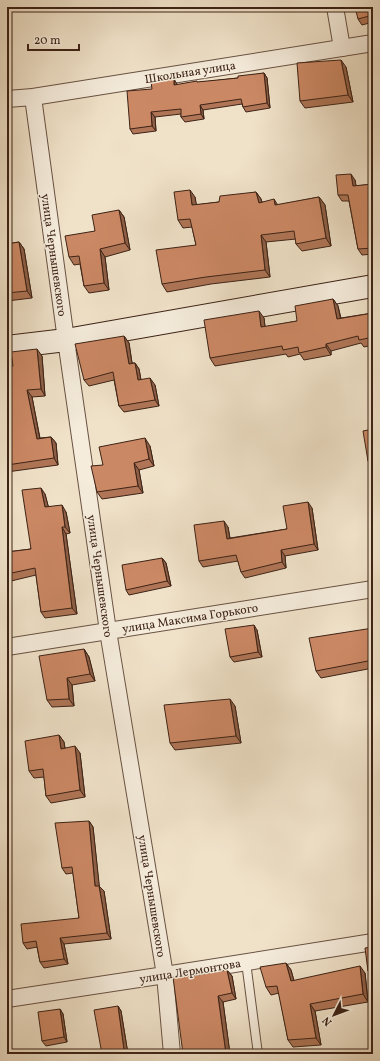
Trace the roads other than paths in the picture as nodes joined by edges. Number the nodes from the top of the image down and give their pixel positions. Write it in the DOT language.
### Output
graph roads {
  1 [pos="335,7"];
  2 [pos="373,43"];
  3 [pos="342,48"];
  4 [pos="33,97"];
  5 [pos="7,100"];
  6 [pos="373,286"];
  7 [pos="66,340"];
  8 [pos="7,347"];
  9 [pos="373,589"];
  10 [pos="108,631"];
  11 [pos="7,647"];
  12 [pos="373,942"];
  13 [pos="246,962"];
  14 [pos="165,975"];
  15 [pos="7,999"];
  16 [pos="172,1054"];
  17 [pos="258,1054"];
  1 -- 3 [label="street"];
  2 -- 3 [label="street, Школьная улица"];
  3 -- 4 [label="street, Школьная улица"];
  4 -- 5 [label="street, Школьная улица"];
  4 -- 7 [label="street, улица Чернышевского"];
  6 -- 7 [label="street"];
  7 -- 8 [label="street"];
  7 -- 10 [label="street, улица Чернышевского"];
  9 -- 10 [label="street, улица Максима Горького"];
  10 -- 11 [label="street, улица Максима Горького"];
  10 -- 14 [label="street, улица Чернышевского"];
  12 -- 13 [label="street, улица Лермонтова"];
  13 -- 14 [label="street, улица Лермонтова"];
  13 -- 17 [label="lane"];
  14 -- 15 [label="street, улица Лермонтова"];
  14 -- 16 [label="street, улица Чернышевского"];
}
